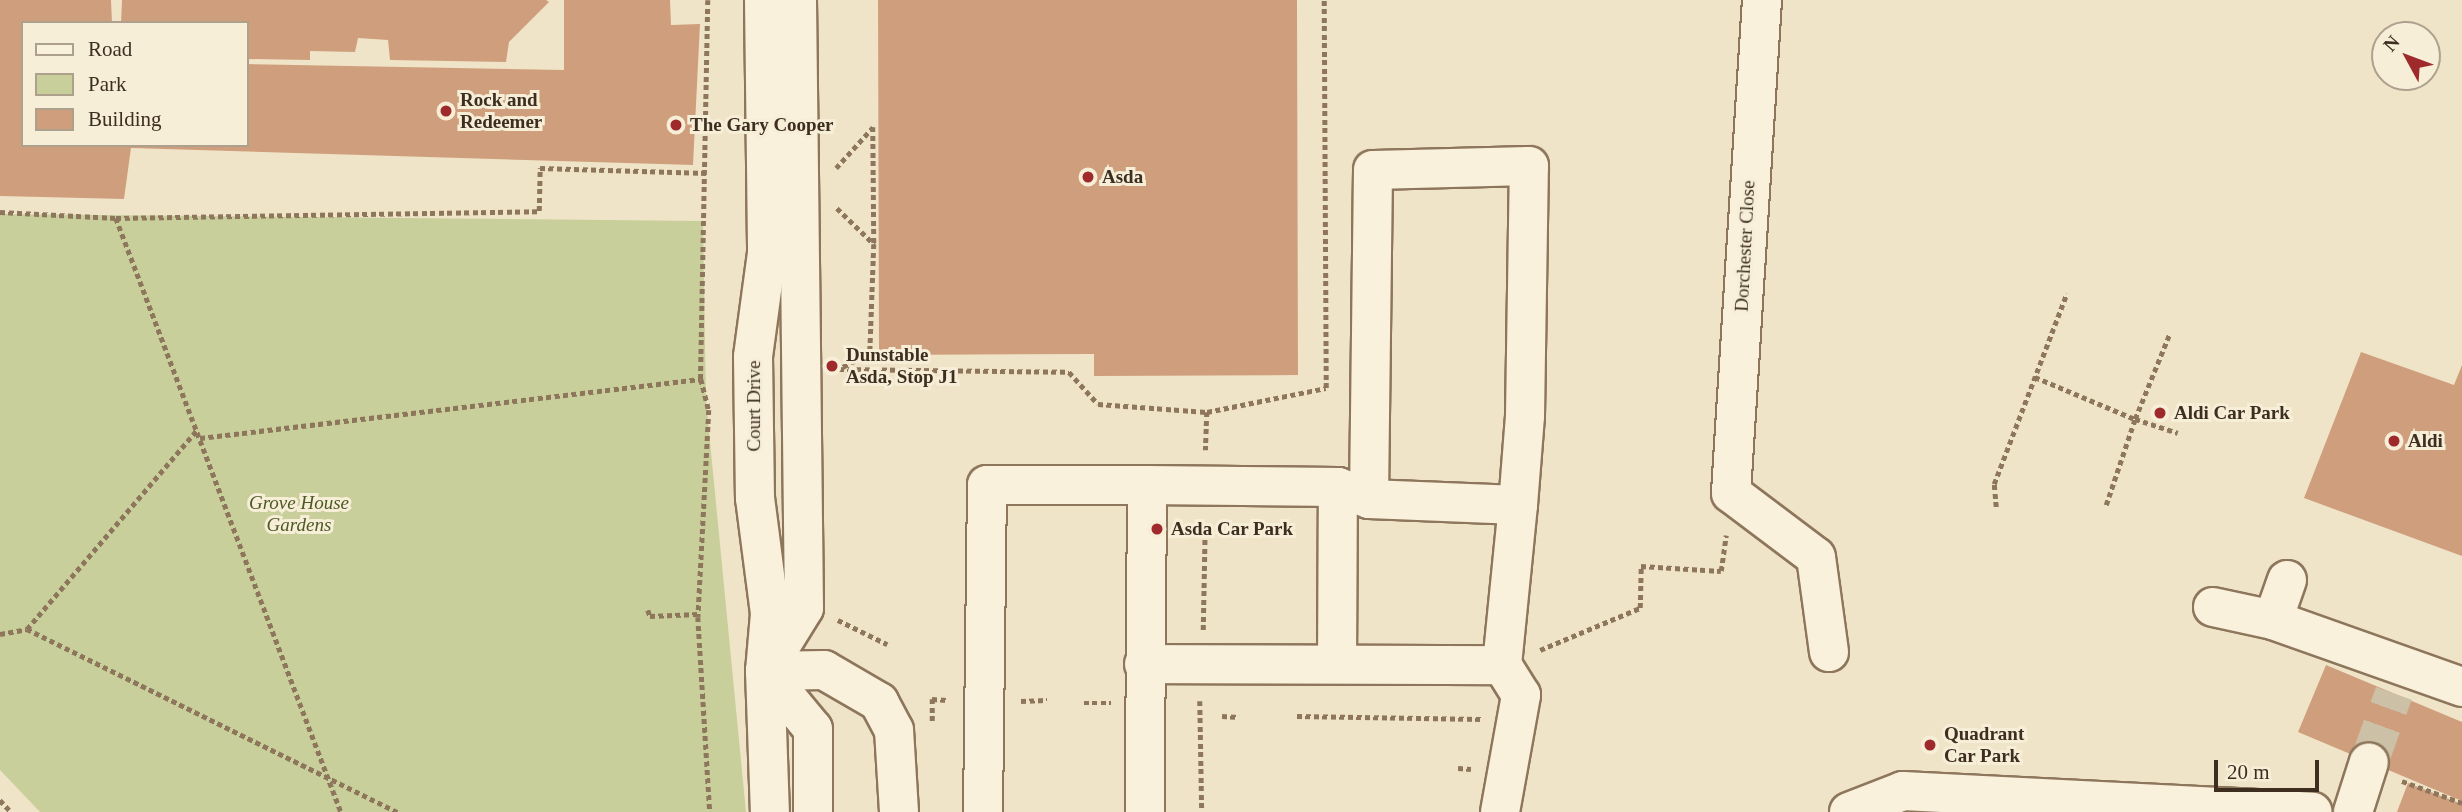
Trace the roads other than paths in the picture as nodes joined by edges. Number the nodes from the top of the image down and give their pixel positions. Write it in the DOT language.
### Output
graph roads {
  1 [pos="764,0"];
  2 [pos="797,0"];
  3 [pos="1762,0"];
  4 [pos="1147,485"];
  5 [pos="1354,493"];
  6 [pos="1518,505"];
  7 [pos="2287,580"];
  8 [pos="2213,607"];
  9 [pos="2273,620"];
  10 [pos="1829,652"];
  11 [pos="1144,664"];
  12 [pos="1337,664"];
  13 [pos="1502,665"];
  14 [pos="765,671"];
  15 [pos="2462,687"];
  16 [pos="2299,811"];
  17 [pos="771,812"];
  18 [pos="813,812"];
  19 [pos="899,812"];
  20 [pos="983,812"];
  21 [pos="1145,812"];
  22 [pos="1500,812"];
  23 [pos="1849,812"];
  1 -- 14 [label="street, Court Drive"];
  2 -- 14 [label="street"];
  3 -- 10 [label="street, Dorchester Close"];
  4 -- 5 [label="street"];
  4 -- 11 [label="street"];
  4 -- 20 [label="street"];
  5 -- 6 [label="street"];
  5 -- 6 [label="street"];
  5 -- 12 [label="street"];
  6 -- 13 [label="street"];
  7 -- 9 [label="street"];
  8 -- 9 [label="street"];
  9 -- 15 [label="street"];
  11 -- 12 [label="street"];
  11 -- 21 [label="street"];
  12 -- 13 [label="street"];
  13 -- 22 [label="street"];
  14 -- 17 [label="street, Court Drive"];
  14 -- 18 [label="street"];
  14 -- 19 [label="street"];
  16 -- 23 [label="street"];
}
